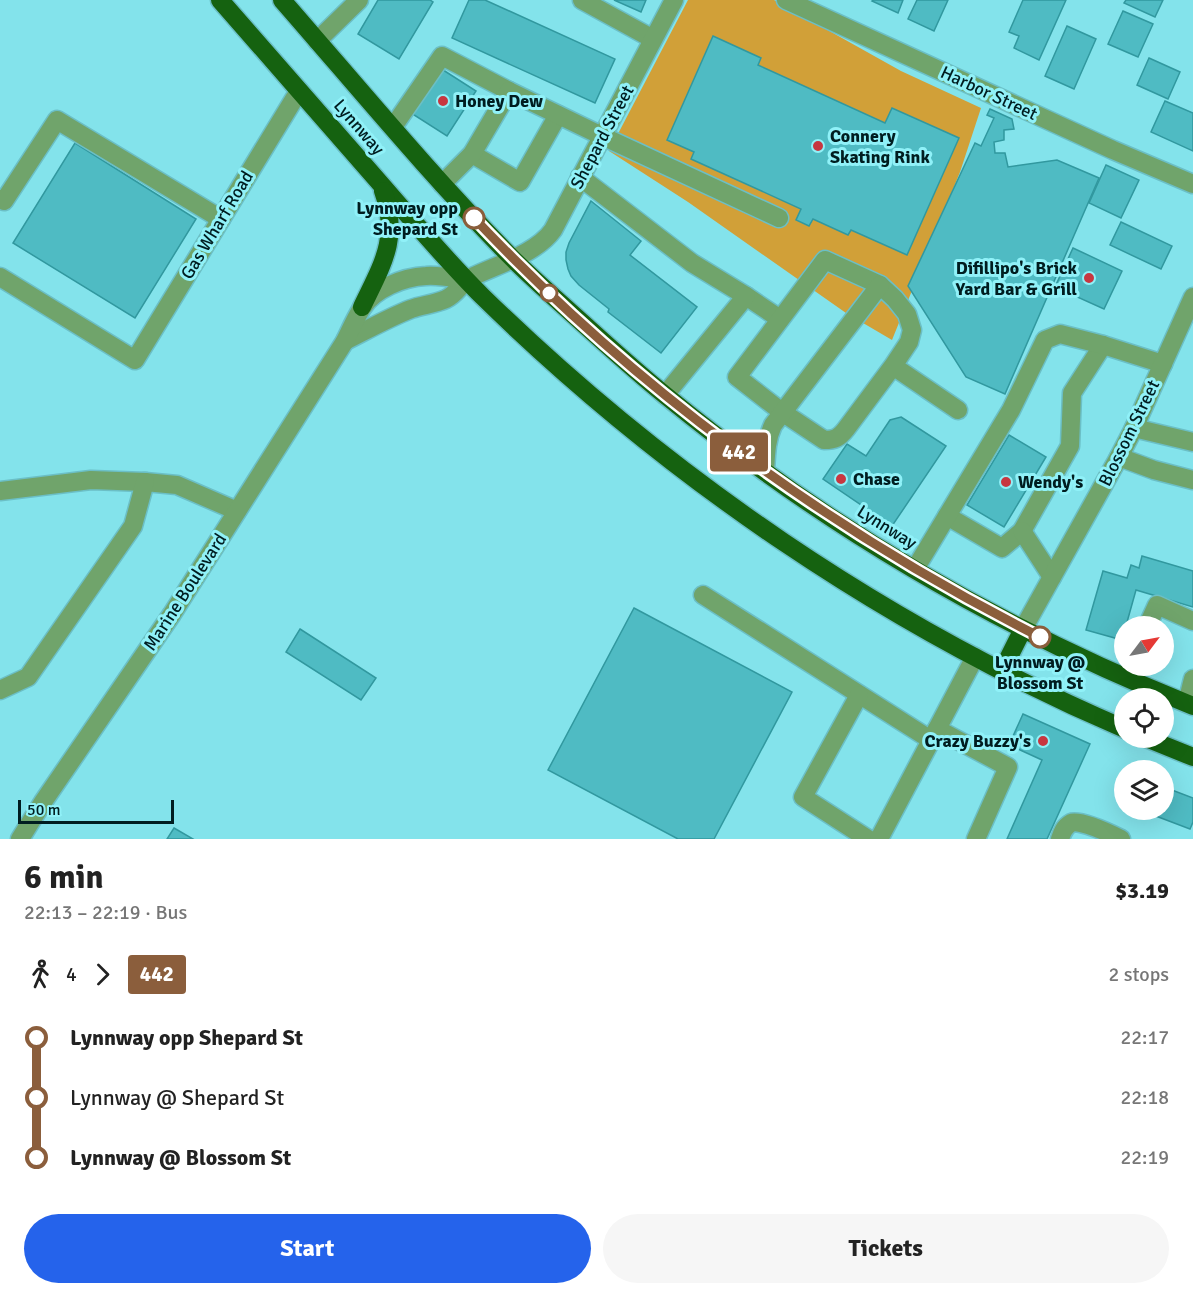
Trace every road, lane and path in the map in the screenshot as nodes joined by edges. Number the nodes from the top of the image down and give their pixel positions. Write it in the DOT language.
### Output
graph roads {
  1 [pos="220,0"];
  2 [pos="282,0"];
  3 [pos="359,0"];
  4 [pos="582,0"];
  5 [pos="674,0"];
  6 [pos="786,0"];
  7 [pos="653,39"];
  8 [pos="317,40"];
  9 [pos="299,91"];
  10 [pos="509,91"];
  11 [pos="558,115"];
  12 [pos="393,128"];
  13 [pos="602,136"];
  14 [pos="472,154"];
  15 [pos="580,177"];
  16 [pos="381,183"];
  17 [pos="442,184"];
  18 [pos="1193,184"];
  19 [pos="0,199"];
  20 [pos="779,218"];
  21 [pos="221,219"];
  22 [pos="513,258"];
  23 [pos="0,277"];
  24 [pos="467,280"];
  25 [pos="880,285"];
  26 [pos="746,296"];
  27 [pos="1193,297"];
  28 [pos="362,307"];
  29 [pos="780,319"];
  30 [pos="345,342"];
  31 [pos="1103,345"];
  32 [pos="1163,364"];
  33 [pos="893,366"];
  34 [pos="664,395"];
  35 [pos="958,410"];
  36 [pos="782,412"];
  37 [pos="1134,428"];
  38 [pos="1193,442"];
  39 [pos="1119,457"];
  40 [pos="765,472"];
  41 [pos="1193,480"];
  42 [pos="145,482"];
  43 [pos="0,491"];
  44 [pos="237,511"];
  45 [pos="947,516"];
  46 [pos="1022,531"];
  47 [pos="915,569"];
  48 [pos="1052,577"];
  49 [pos="703,595"];
  50 [pos="1152,616"];
  51 [pos="1193,621"];
  52 [pos="1023,629"];
  53 [pos="975,657"];
  54 [pos="1114,668"];
  55 [pos="1002,671"];
  56 [pos="1136,676"];
  57 [pos="1193,679"];
  58 [pos="0,690"];
  59 [pos="859,695"];
  60 [pos="1190,705"];
  61 [pos="1114,724"];
  62 [pos="934,735"];
  63 [pos="1171,748"];
  64 [pos="1193,757"];
  65 [pos="20,839"];
  66 [pos="868,839"];
  67 [pos="879,839"];
  68 [pos="976,839"];
  69 [pos="1060,839"];
  70 [pos="1121,839"];
  1 -- 9 [label="highway, Lynnway"];
  2 -- 8 [label="highway, Lynnway"];
  3 -- 8 [label="street"];
  4 -- 7 [label="street"];
  5 -- 7 [label="street, Shepard Street"];
  6 -- 18 [label="street, Harbor Street"];
  7 -- 13 [label="street, Shepard Street"];
  8 -- 12 [label="highway, Lynnway"];
  9 -- 16 [label="highway, Lynnway"];
  9 -- 21 [label="street, Gas Wharf Road"];
  10 -- 11 [label="street"];
  10 -- 12 [label="street"];
  10 -- 14 [label="street"];
  11 -- 13 [label="street"];
  11 -- 14 [label="street"];
  12 -- 17 [label="highway, Lynnway"];
  13 -- 15 [label="street, Shepard Street"];
  13 -- 20 [label="street"];
  14 -- 17 [label="street"];
  15 -- 22 [label="street, Shepard Street"];
  15 -- 26 [label="street"];
  16 -- 24 [label="highway, Lynnway"];
  16 -- 28 [label="highway"];
  17 -- 22 [label="highway, Lynnway"];
  19 -- 21 [label="street"];
  21 -- 23 [label="street, Gas Wharf Road"];
  22 -- 24 [label="street"];
  22 -- 34 [label="highway, Lynnway"];
  24 -- 28 [label="street, Marine Boulevard"];
  24 -- 30 [label="street, Marine Boulevard"];
  24 -- 53 [label="highway, Lynnway"];
  25 -- 29 [label="street"];
  25 -- 33 [label="street"];
  25 -- 36 [label="street"];
  26 -- 29 [label="street"];
  26 -- 34 [label="street"];
  27 -- 32 [label="street, Blossom Street"];
  28 -- 30 [label="street, Marine Boulevard"];
  29 -- 36 [label="street"];
  30 -- 44 [label="street, Marine Boulevard"];
  31 -- 32 [label="street"];
  31 -- 45 [label="street"];
  31 -- 46 [label="street"];
  32 -- 37 [label="street, Blossom Street"];
  33 -- 35 [label="street"];
  33 -- 36 [label="street"];
  34 -- 40 [label="highway, Lynnway"];
  36 -- 40 [label="street"];
  37 -- 38 [label="street"];
  37 -- 39 [label="street, Blossom Street"];
  39 -- 41 [label="street"];
  39 -- 48 [label="street, Blossom Street"];
  40 -- 47 [label="highway, Lynnway"];
  42 -- 43 [label="street"];
  42 -- 44 [label="street"];
  42 -- 58 [label="street"];
  44 -- 65 [label="street, Marine Boulevard"];
  45 -- 46 [label="street"];
  45 -- 47 [label="street"];
  46 -- 48 [label="street"];
  47 -- 52 [label="highway, Lynnway"];
  48 -- 52 [label="street, Blossom Street"];
  49 -- 59 [label="street"];
  50 -- 51 [label="street"];
  52 -- 54 [label="highway, Lynnway"];
  52 -- 55 [label="highway"];
  53 -- 55 [label="highway, Lynnway"];
  53 -- 62 [label="street"];
  55 -- 61 [label="highway, Lynnway"];
  56 -- 60 [label="highway, Lynnway"];
  57 -- 60 [label="street"];
  59 -- 62 [label="street"];
  59 -- 66 [label="street"];
  62 -- 67 [label="street"];
  62 -- 68 [label="street"];
  63 -- 64 [label="highway"];
  69 -- 70 [label="street"];
}
